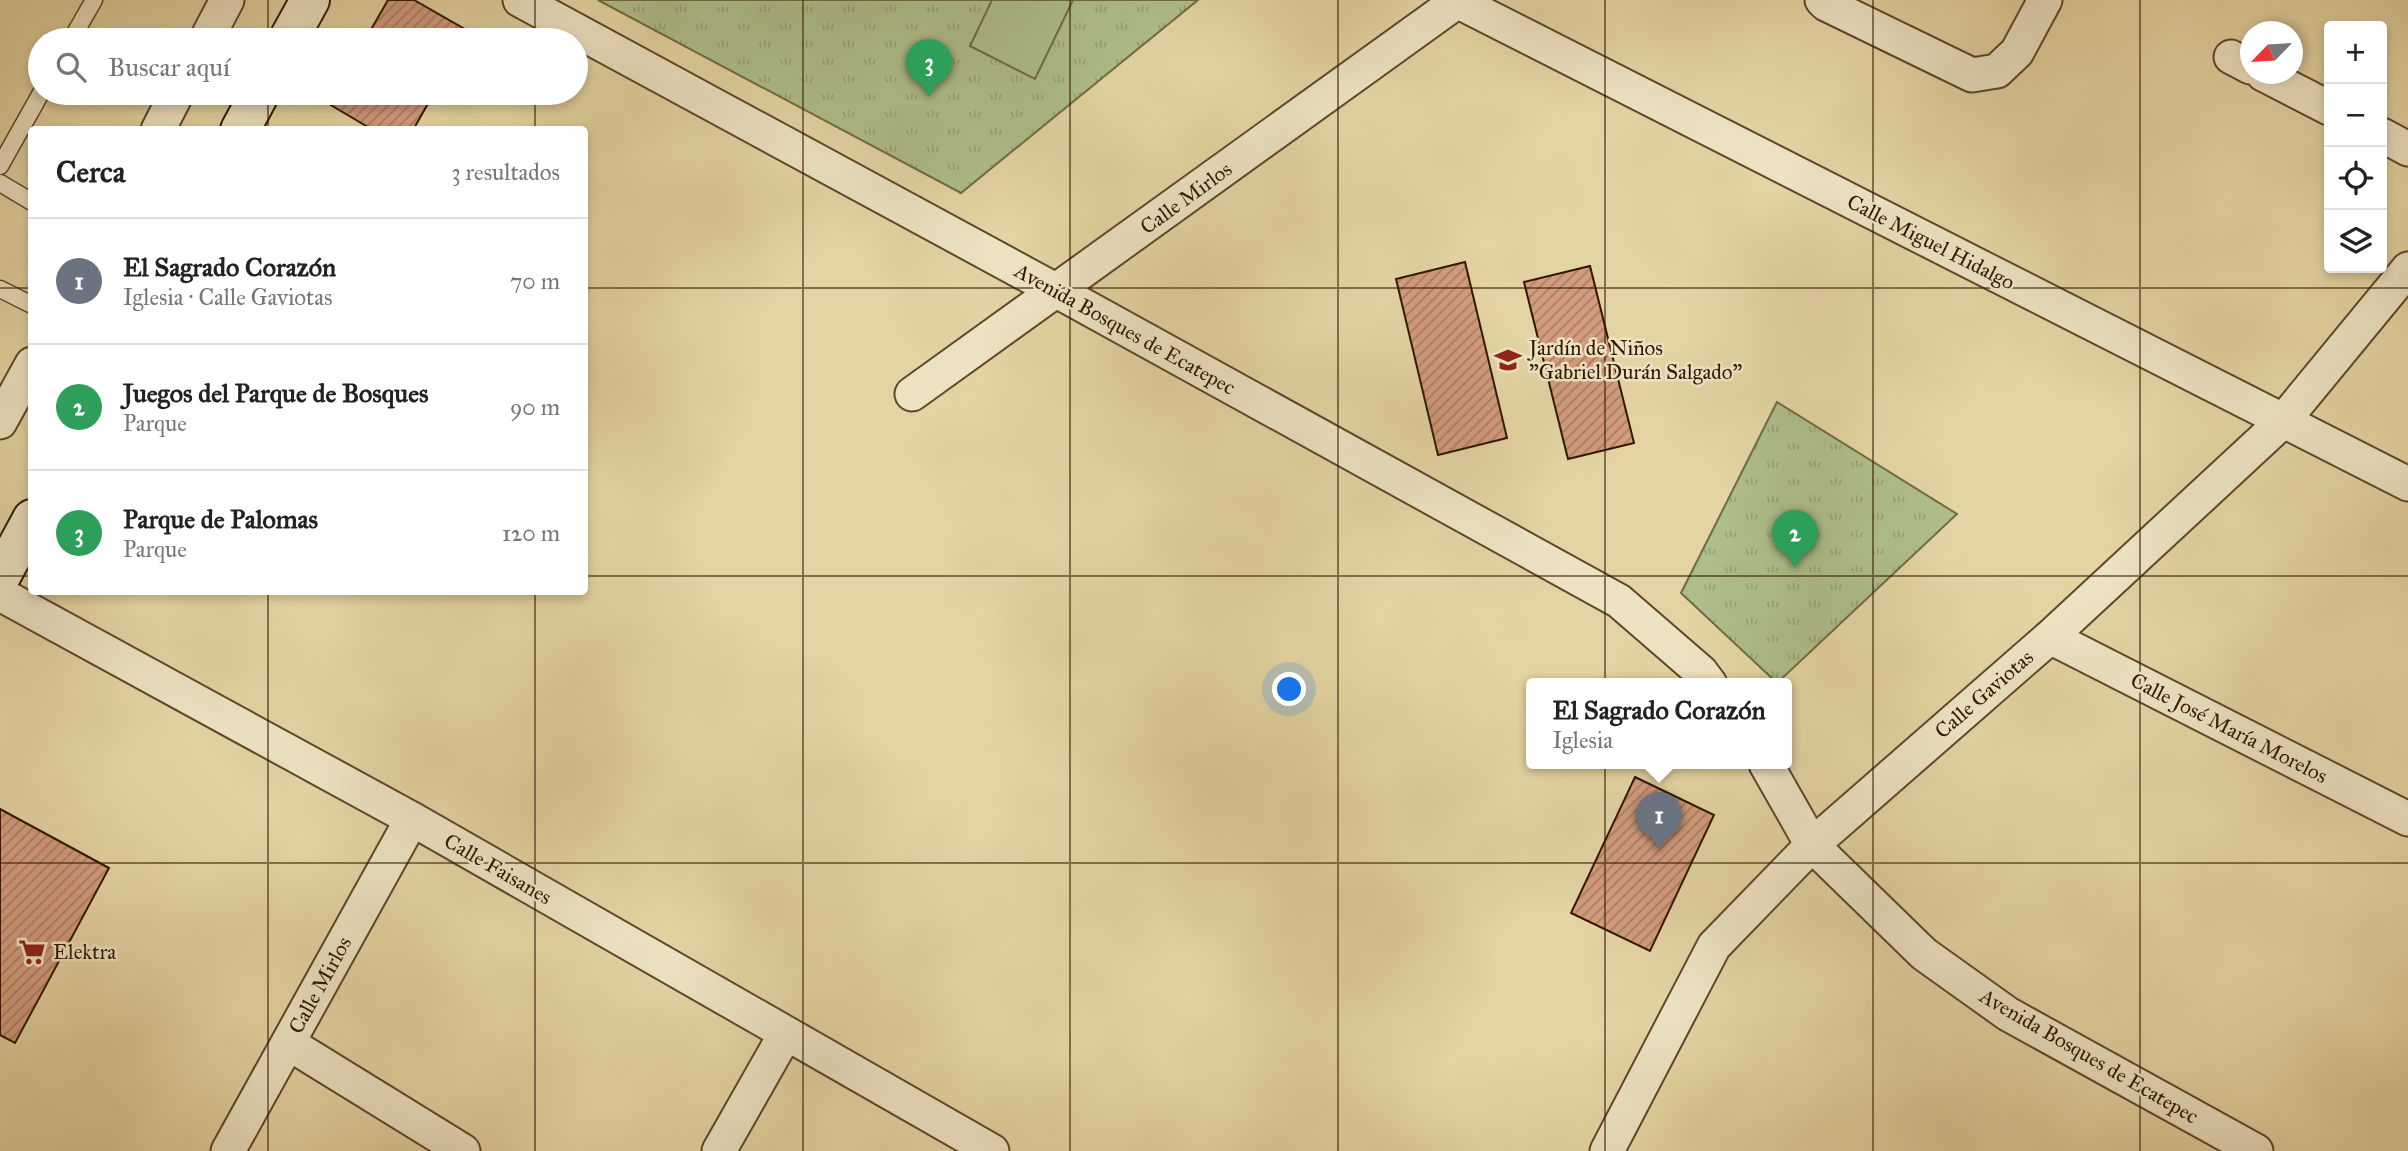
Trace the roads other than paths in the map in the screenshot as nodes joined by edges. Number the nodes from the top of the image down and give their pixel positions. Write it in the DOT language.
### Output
graph roads {
  1 [pos="94,0"];
  2 [pos="227,0"];
  3 [pos="310,0"];
  4 [pos="520,0"];
  5 [pos="1457,0"];
  6 [pos="1822,0"];
  7 [pos="2045,0"];
  8 [pos="78,28"];
  9 [pos="212,28"];
  10 [pos="295,28"];
  11 [pos="572,28"];
  12 [pos="588,37"];
  13 [pos="2282,84"];
  14 [pos="34,105"];
  15 [pos="171,105"];
  16 [pos="254,105"];
  17 [pos="2324,105"];
  18 [pos="160,126"];
  19 [pos="242,126"];
  20 [pos="2387,138"];
  21 [pos="2408,149"];
  22 [pos="0,166"];
  23 [pos="0,183"];
  24 [pos="28,200"];
  25 [pos="2408,269"];
  26 [pos="0,289"];
  27 [pos="1057,291"];
  28 [pos="28,303"];
  29 [pos="28,371"];
  30 [pos="912,394"];
  31 [pos="2283,421"];
  32 [pos="0,422"];
  33 [pos="2408,484"];
  34 [pos="28,526"];
  35 [pos="0,578"];
  36 [pos="0,594"];
  37 [pos="2050,637"];
  38 [pos="1706,678"];
  39 [pos="1769,769"];
  40 [pos="412,819"];
  41 [pos="2408,819"];
  42 [pos="1812,845"];
  43 [pos="786,1033"];
  44 [pos="288,1044"];
  45 [pos="229,1151"];
  46 [pos="463,1151"];
  47 [pos="719,1151"];
  48 [pos="992,1151"];
  49 [pos="1607,1151"];
  50 [pos="2256,1151"];
  1 -- 8 [label="lane"];
  2 -- 9 [label="street"];
  3 -- 10 [label="main road"];
  4 -- 11 [label="street, Avenida Bosques de Ecatepec"];
  5 -- 27 [label="street, Calle Mirlos"];
  5 -- 31 [label="street, Calle Miguel Hidalgo"];
  6 -- 7 [label="street"];
  12 -- 27 [label="street, Avenida Bosques de Ecatepec"];
  13 -- 17 [label="street"];
  14 -- 22 [label="lane"];
  15 -- 18 [label="street"];
  16 -- 19 [label="main road"];
  20 -- 21 [label="street"];
  23 -- 24 [label="lane"];
  25 -- 31 [label="street, Calle Gaviotas"];
  26 -- 28 [label="lane"];
  27 -- 30 [label="street, Calle Mirlos"];
  27 -- 38 [label="street, Avenida Bosques de Ecatepec"];
  29 -- 32 [label="street"];
  31 -- 33 [label="street, Calle Miguel Hidalgo"];
  31 -- 37 [label="street, Calle Gaviotas"];
  34 -- 35 [label="main road"];
  36 -- 40 [label="street, Calle Faisanes"];
  37 -- 41 [label="street, Calle José María Morelos"];
  37 -- 42 [label="street, Calle Gaviotas"];
  39 -- 42 [label="street, Avenida Bosques de Ecatepec"];
  40 -- 43 [label="street, Calle Faisanes"];
  40 -- 44 [label="street, Calle Mirlos"];
  42 -- 49 [label="street, Calle Gaviotas"];
  42 -- 50 [label="street, Avenida Bosques de Ecatepec"];
  43 -- 47 [label="street"];
  43 -- 48 [label="street, Calle Faisanes"];
  44 -- 45 [label="street, Calle Mirlos"];
  44 -- 46 [label="street"];
}
